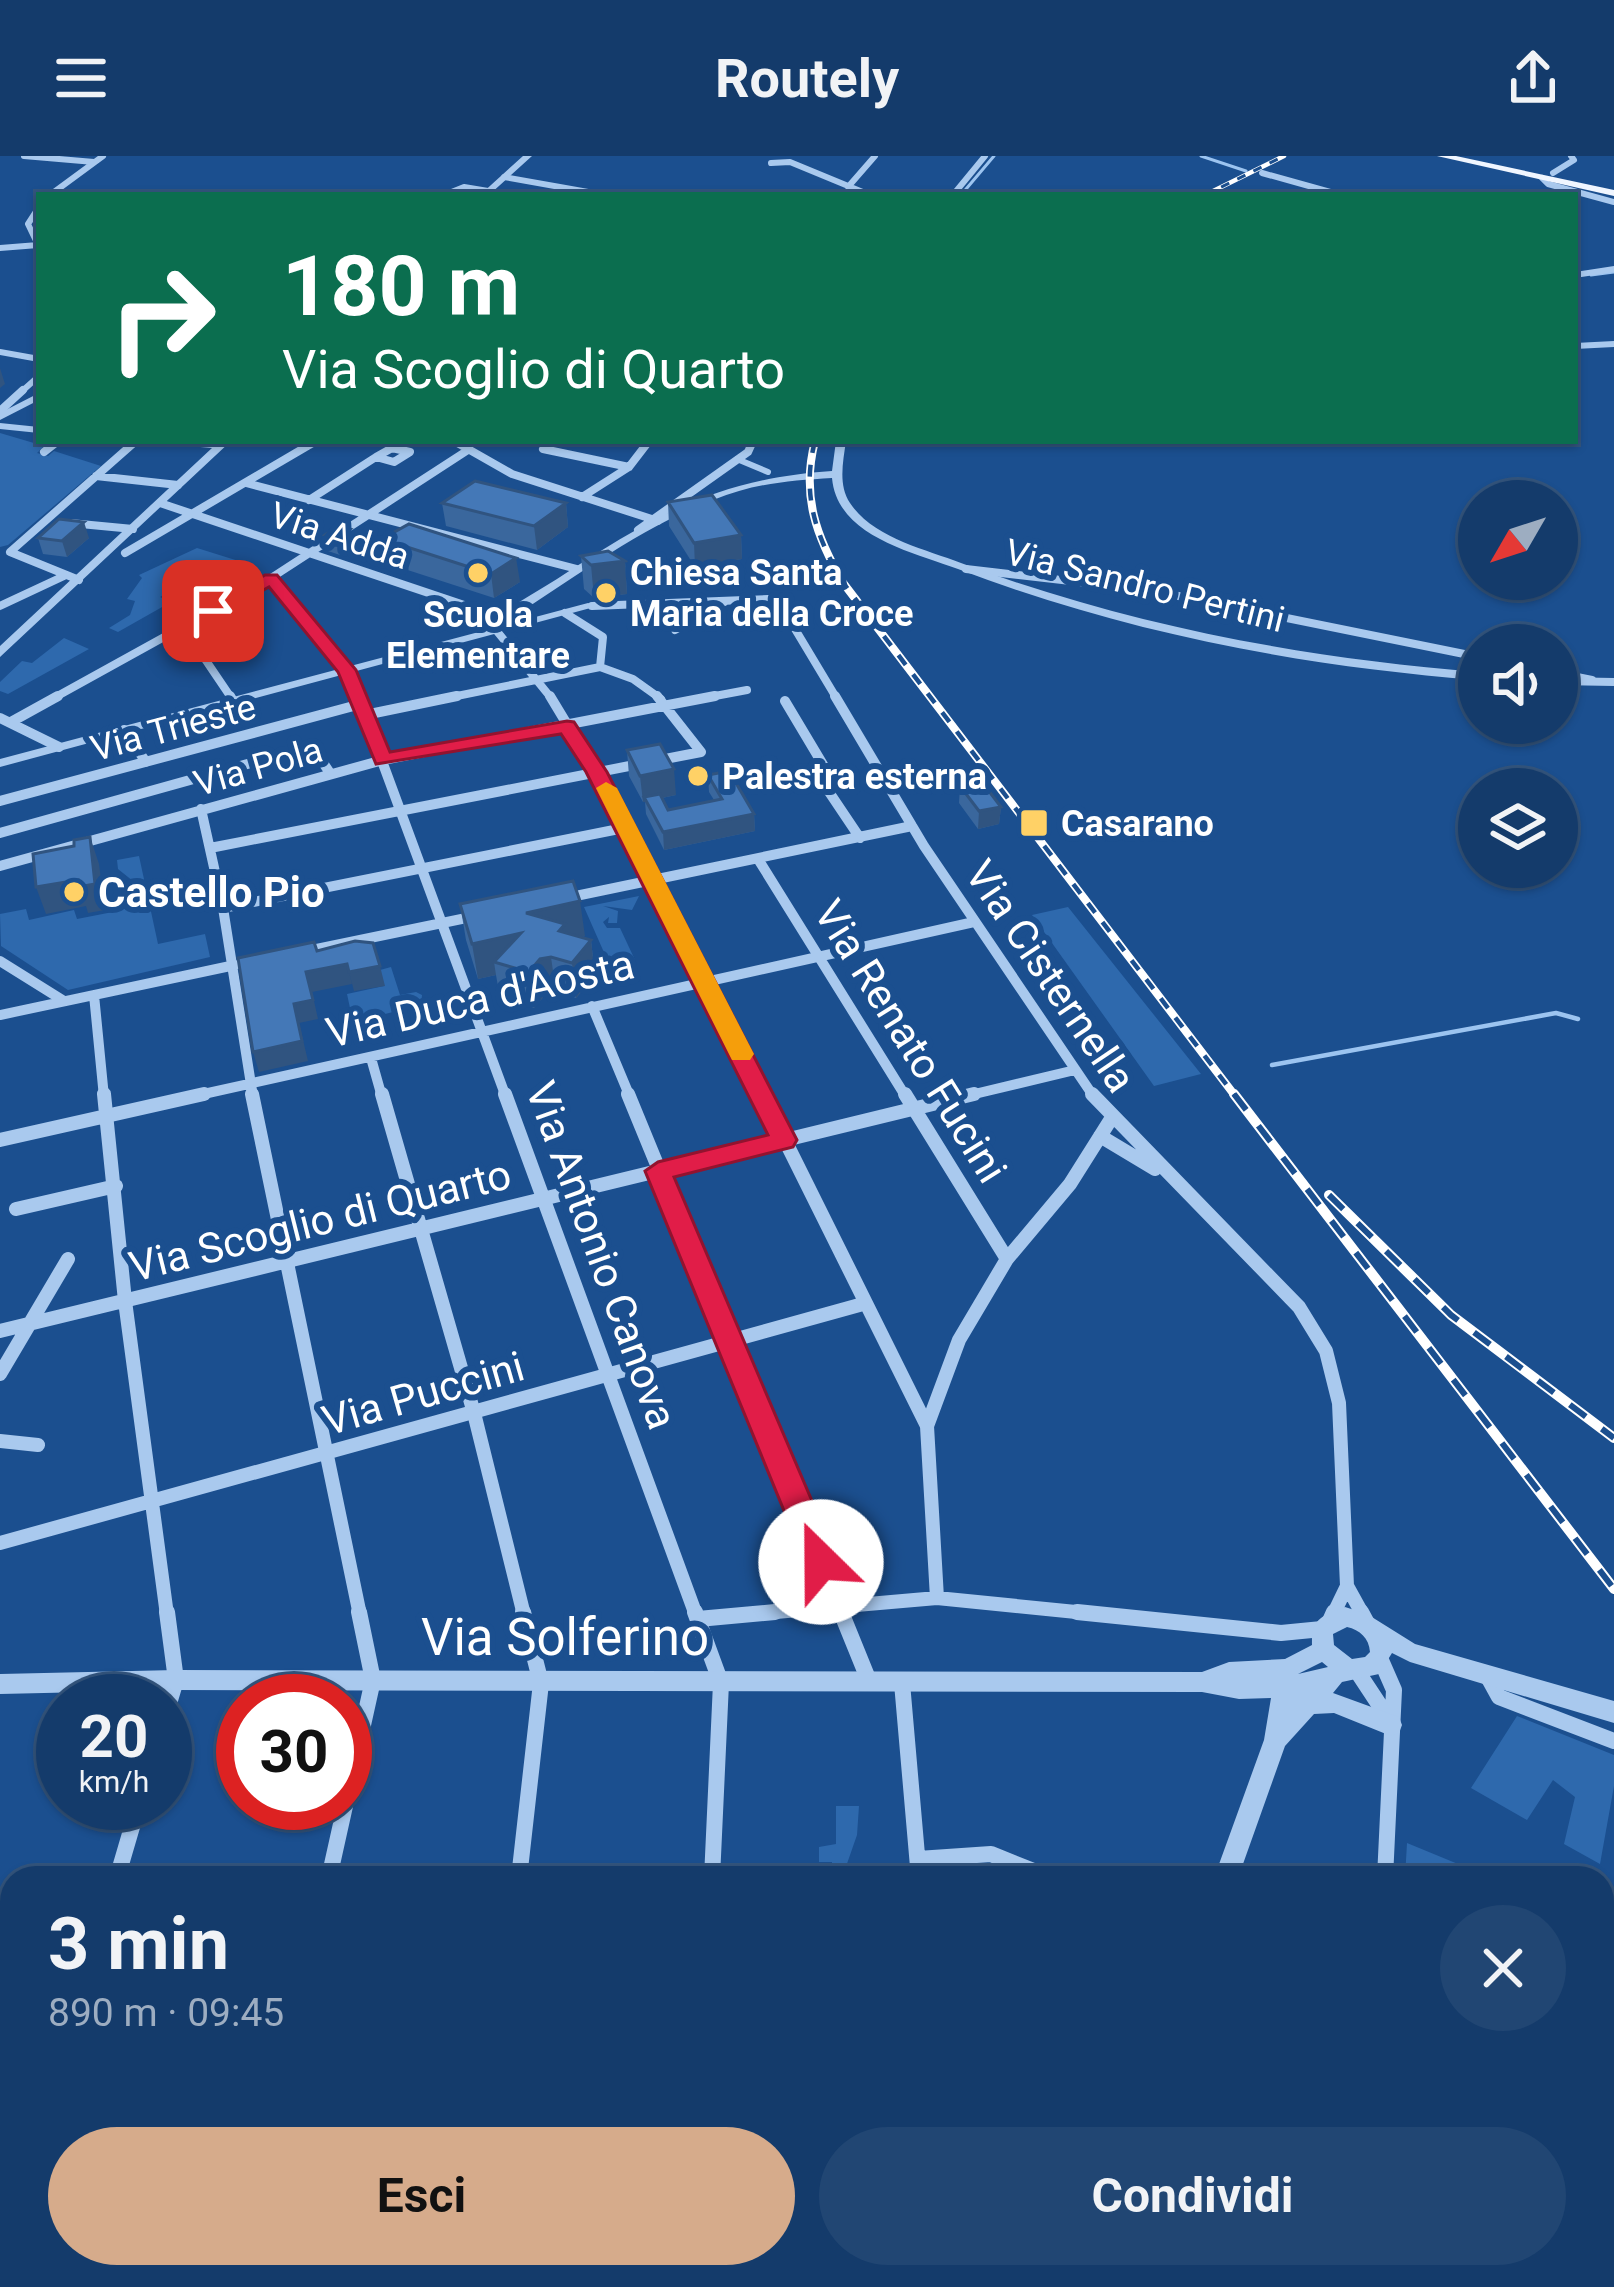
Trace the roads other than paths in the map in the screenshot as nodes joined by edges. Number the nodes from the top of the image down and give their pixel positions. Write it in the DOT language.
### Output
graph roads {
  1 [pos="24,156"];
  2 [pos="103,156"];
  3 [pos="530,156"];
  4 [pos="875,156"];
  5 [pos="985,156"];
  6 [pos="1442,156"];
  7 [pos="1571,156"];
  8 [pos="94,162"];
  9 [pos="771,163"];
  10 [pos="1262,173"];
  11 [pos="1553,173"];
  12 [pos="504,177"];
  13 [pos="1542,178"];
  14 [pos="848,187"];
  15 [pos="54,192"];
  16 [pos="453,192"];
  17 [pos="482,192"];
  18 [pos="487,192"];
  19 [pos="588,192"];
  20 [pos="862,192"];
  21 [pos="955,192"];
  22 [pos="1330,192"];
  23 [pos="1577,192"];
  24 [pos="1578,192"];
  25 [pos="1614,193"];
  26 [pos="1614,202"];
  27 [pos="36,211"];
  28 [pos="36,239"];
  29 [pos="36,246"];
  30 [pos="0,248"];
  31 [pos="1614,269"];
  32 [pos="1578,272"];
  33 [pos="1614,344"];
  34 [pos="1578,346"];
  35 [pos="0,352"];
  36 [pos="36,358"];
  37 [pos="36,380"];
  38 [pos="36,397"];
  39 [pos="0,414"];
  40 [pos="0,427"];
  41 [pos="36,430"];
  42 [pos="54,444"];
  43 [pos="133,444"];
  44 [pos="222,444"];
  45 [pos="307,444"];
  46 [pos="458,444"];
  47 [pos="546,444"];
  48 [pos="647,444"];
  49 [pos="752,444"];
  50 [pos="841,444"];
  51 [pos="468,451"];
  52 [pos="44,452"];
  53 [pos="376,458"];
  54 [pos="737,459"];
  55 [pos="629,467"];
  56 [pos="769,472"];
  57 [pos="836,474"];
  58 [pos="96,476"];
  59 [pos="246,483"];
  60 [pos="178,485"];
  61 [pos="582,497"];
  62 [pos="309,500"];
  63 [pos="160,503"];
  64 [pos="190,514"];
  65 [pos="365,515"];
  66 [pos="654,519"];
  67 [pos="45,520"];
  68 [pos="133,529"];
  69 [pos="125,553"];
  70 [pos="309,554"];
  71 [pos="964,568"];
  72 [pos="577,569"];
  73 [pos="72,578"];
  74 [pos="271,578"];
  75 [pos="556,581"];
  76 [pos="727,601"];
  77 [pos="0,606"];
  78 [pos="592,606"];
  79 [pos="516,609"];
  80 [pos="565,613"];
  81 [pos="532,621"];
  82 [pos="500,624"];
  83 [pos="184,628"];
  84 [pos="675,630"];
  85 [pos="0,653"];
  86 [pos="1458,653"];
  87 [pos="600,667"];
  88 [pos="347,670"];
  89 [pos="1458,674"];
  90 [pos="539,678"];
  91 [pos="1578,679"];
  92 [pos="1610,682"];
  93 [pos="747,691"];
  94 [pos="233,701"];
  95 [pos="785,701"];
  96 [pos="673,705"];
  97 [pos="363,710"];
  98 [pos="6,720"];
  99 [pos="567,727"];
  100 [pos="124,730"];
  101 [pos="59,747"];
  102 [pos="383,760"];
  103 [pos="146,762"];
  104 [pos="0,763"];
  105 [pos="597,772"];
  106 [pos="330,773"];
  107 [pos="0,801"];
  108 [pos="201,810"];
  109 [pos="400,812"];
  110 [pos="912,826"];
  111 [pos="629,827"];
  112 [pos="0,833"];
  113 [pos="860,838"];
  114 [pos="210,848"];
  115 [pos="758,859"];
  116 [pos="0,866"];
  117 [pos="420,867"];
  118 [pos="655,880"];
  119 [pos="547,902"];
  120 [pos="223,908"];
  121 [pos="482,914"];
  122 [pos="974,922"];
  123 [pos="439,923"];
  124 [pos="280,956"];
  125 [pos="819,959"];
  126 [pos="0,961"];
  127 [pos="238,965"];
  128 [pos="705,981"];
  129 [pos="94,995"];
  130 [pos="64,1001"];
  131 [pos="592,1006"];
  132 [pos="0,1015"];
  133 [pos="482,1032"];
  134 [pos="371,1058"];
  135 [pos="1075,1070"];
  136 [pos="250,1085"];
  137 [pos="915,1108"];
  138 [pos="107,1118"];
  139 [pos="1111,1119"];
  140 [pos="1100,1136"];
  141 [pos="0,1140"];
  142 [pos="784,1140"];
  143 [pos="658,1171"];
  144 [pos="1172,1179"];
  145 [pos="116,1186"];
  146 [pos="541,1200"];
  147 [pos="16,1209"];
  148 [pos="422,1229"];
  149 [pos="68,1258"];
  150 [pos="1007,1258"];
  151 [pos="286,1259"];
  152 [pos="124,1301"];
  153 [pos="863,1304"];
  154 [pos="29,1324"];
  155 [pos="0,1331"];
  156 [pos="728,1342"];
  157 [pos="0,1374"];
  158 [pos="609,1376"];
  159 [pos="474,1413"];
  160 [pos="927,1426"];
  161 [pos="0,1441"];
  162 [pos="38,1445"];
  163 [pos="327,1454"];
  164 [pos="152,1503"];
  165 [pos="0,1544"];
  166 [pos="1347,1586"];
  167 [pos="937,1598"];
  168 [pos="840,1606"];
  169 [pos="698,1619"];
  170 [pos="1325,1634"];
  171 [pos="1376,1643"];
  172 [pos="1347,1672"];
  173 [pos="175,1674"];
  174 [pos="1484,1676"];
  175 [pos="1285,1678"];
  176 [pos="192,1679"];
  177 [pos="373,1680"];
  178 [pos="36,1683"];
  179 [pos="541,1683"];
  180 [pos="721,1683"];
  181 [pos="869,1683"];
  182 [pos="902,1683"];
  183 [pos="0,1684"];
  184 [pos="1309,1704"];
  185 [pos="1614,1712"];
  186 [pos="1391,1725"];
  187 [pos="1276,1740"];
  188 [pos="1614,1741"];
  189 [pos="132,1830"];
  190 [pos="918,1858"];
  191 [pos="121,1866"];
  192 [pos="332,1866"];
  193 [pos="520,1866"];
  194 [pos="713,1866"];
  195 [pos="918,1866"];
  196 [pos="1021,1866"];
  197 [pos="1230,1866"];
  198 [pos="1385,1866"];
  1 -- 8 [label="street"];
  2 -- 8 [label="street"];
  3 -- 12 [label="street"];
  4 -- 14 [label="street"];
  5 -- 21 [label="street"];
  6 -- 25 [label="main road"];
  7 -- 11 [label="street"];
  8 -- 15 [label="street"];
  9 -- 14 [label="street"];
  10 -- 22 [label="street"];
  12 -- 18 [label="street"];
  12 -- 19 [label="street"];
  13 -- 23 [label="street"];
  14 -- 20 [label="street"];
  16 -- 17 [label="street"];
  24 -- 26 [label="street"];
  27 -- 28 [label="street"];
  29 -- 30 [label="street"];
  31 -- 32 [label="street"];
  33 -- 34 [label="street"];
  35 -- 36 [label="street"];
  37 -- 39 [label="street"];
  38 -- 39 [label="street"];
  40 -- 41 [label="street"];
  42 -- 52 [label="street"];
  43 -- 58 [label="street"];
  44 -- 60 [label="street"];
  45 -- 59 [label="street"];
  46 -- 51 [label="street"];
  47 -- 55 [label="street"];
  48 -- 55 [label="street"];
  49 -- 54 [label="street"];
  50 -- 57 [label="street"];
  51 -- 61 [label="street"];
  51 -- 65 [label="street"];
  53 -- 62 [label="street"];
  54 -- 56 [label="street"];
  54 -- 66 [label="street"];
  55 -- 61 [label="street"];
  57 -- 66 [label="street"];
  57 -- 71 [label="street, Via Sandro Pertini"];
  58 -- 60 [label="street"];
  58 -- 67 [label="street"];
  59 -- 62 [label="street"];
  59 -- 64 [label="street"];
  60 -- 63 [label="street"];
  61 -- 66 [label="street"];
  62 -- 65 [label="street"];
  63 -- 64 [label="street, Via Adda"];
  63 -- 68 [label="street"];
  64 -- 69 [label="street"];
  64 -- 70 [label="street, Via Adda"];
  65 -- 70 [label="street"];
  65 -- 72 [label="street"];
  66 -- 72 [label="street"];
  67 -- 68 [label="street"];
  67 -- 73 [label="street"];
  68 -- 73 [label="street"];
  70 -- 74 [label="street"];
  70 -- 82 [label="street, Via Adda"];
  71 -- 86 [label="street"];
  71 -- 89 [label="street, Via Sandro Pertini"];
  72 -- 75 [label="street"];
  73 -- 77 [label="street"];
  73 -- 85 [label="street"];
  74 -- 83 [label="street"];
  74 -- 88 [label="street, Via Antonio Canova"];
  75 -- 78 [label="street"];
  75 -- 79 [label="street"];
  76 -- 78 [label="street"];
  76 -- 84 [label="street"];
  76 -- 110 [label="street, Via Cisternella"];
  78 -- 80 [label="street"];
  79 -- 81 [label="street"];
  79 -- 82 [label="street"];
  80 -- 81 [label="street"];
  80 -- 87 [label="street"];
  81 -- 82 [label="street"];
  82 -- 88 [label="street"];
  82 -- 90 [label="street"];
  83 -- 94 [label="street"];
  83 -- 98 [label="street"];
  87 -- 90 [label="street, Via Trieste"];
  87 -- 96 [label="street"];
  88 -- 94 [label="street"];
  88 -- 97 [label="street, Via Antonio Canova"];
  90 -- 97 [label="street, Via Trieste"];
  90 -- 99 [label="street"];
  91 -- 92 [label="street"];
  93 -- 96 [label="street, Via Pola"];
  94 -- 100 [label="street"];
  95 -- 113 [label="street"];
  96 -- 99 [label="street, Via Pola"];
  96 -- 105 [label="street"];
  97 -- 102 [label="street, Via Antonio Canova"];
  97 -- 103 [label="street, Via Trieste"];
  98 -- 101 [label="street"];
  99 -- 102 [label="street, Via Pola"];
  99 -- 105 [label="street"];
  100 -- 101 [label="street"];
  100 -- 103 [label="street"];
  101 -- 104 [label="street"];
  102 -- 106 [label="street, Via Pola"];
  102 -- 109 [label="street, Via Antonio Canova"];
  103 -- 107 [label="street, Via Trieste"];
  105 -- 109 [label="street"];
  105 -- 111 [label="street"];
  106 -- 108 [label="street, Via Pola"];
  106 -- 112 [label="street"];
  108 -- 114 [label="street"];
  108 -- 116 [label="street, Via Pola"];
  109 -- 114 [label="street"];
  109 -- 117 [label="street, Via Antonio Canova"];
  110 -- 113 [label="street"];
  110 -- 122 [label="street, Via Cisternella"];
  111 -- 117 [label="street"];
  111 -- 118 [label="street"];
  113 -- 115 [label="street"];
  114 -- 120 [label="street"];
  115 -- 118 [label="street"];
  115 -- 125 [label="street, Via Renato Fucini"];
  117 -- 120 [label="street"];
  117 -- 123 [label="street, Via Antonio Canova"];
  118 -- 119 [label="street"];
  118 -- 128 [label="street"];
  120 -- 127 [label="street"];
  121 -- 123 [label="street"];
  122 -- 125 [label="street, Via Duca d'Aosta"];
  122 -- 135 [label="street, Via Cisternella"];
  123 -- 124 [label="street"];
  123 -- 133 [label="street, Via Antonio Canova"];
  125 -- 128 [label="street, Via Duca d'Aosta"];
  125 -- 137 [label="street, Via Renato Fucini"];
  126 -- 130 [label="street"];
  127 -- 129 [label="street"];
  127 -- 136 [label="street"];
  128 -- 131 [label="street, Via Duca d'Aosta"];
  128 -- 142 [label="street"];
  129 -- 130 [label="street"];
  129 -- 138 [label="street"];
  130 -- 132 [label="street"];
  131 -- 133 [label="street, Via Duca d'Aosta"];
  131 -- 143 [label="street"];
  133 -- 134 [label="street, Via Duca d'Aosta"];
  133 -- 146 [label="street, Via Antonio Canova"];
  134 -- 136 [label="street, Via Duca d'Aosta"];
  134 -- 148 [label="street"];
  135 -- 137 [label="street, Via Scoglio di Quarto"];
  135 -- 139 [label="street, Via Cisternella"];
  136 -- 138 [label="street, Via Duca d'Aosta"];
  136 -- 151 [label="street"];
  137 -- 142 [label="street, Via Scoglio di Quarto"];
  137 -- 150 [label="street, Via Renato Fucini"];
  138 -- 141 [label="street, Via Duca d'Aosta"];
  138 -- 145 [label="street"];
  139 -- 140 [label="street, Via Cisternella"];
  139 -- 144 [label="street"];
  140 -- 144 [label="street"];
  140 -- 150 [label="street, Via Cisternella"];
  142 -- 143 [label="street, Via Scoglio di Quarto"];
  142 -- 153 [label="street"];
  143 -- 146 [label="street, Via Scoglio di Quarto"];
  143 -- 156 [label="street"];
  144 -- 166 [label="street"];
  145 -- 147 [label="street"];
  145 -- 152 [label="street"];
  146 -- 148 [label="street, Via Scoglio di Quarto"];
  146 -- 158 [label="street, Via Antonio Canova"];
  148 -- 151 [label="street, Via Scoglio di Quarto"];
  148 -- 159 [label="street"];
  149 -- 154 [label="street"];
  150 -- 160 [label="street, Via Cisternella"];
  151 -- 152 [label="street, Via Scoglio di Quarto"];
  151 -- 163 [label="street"];
  152 -- 154 [label="street, Via Scoglio di Quarto"];
  152 -- 164 [label="street"];
  153 -- 156 [label="street, Via Puccini"];
  153 -- 160 [label="street"];
  154 -- 155 [label="street, Via Scoglio di Quarto"];
  154 -- 157 [label="street"];
  156 -- 158 [label="street, Via Puccini"];
  156 -- 168 [label="street"];
  158 -- 159 [label="street, Via Puccini"];
  158 -- 169 [label="street, Via Antonio Canova"];
  159 -- 163 [label="street, Via Puccini"];
  159 -- 179 [label="street"];
  160 -- 167 [label="street, Via Cisternella"];
  161 -- 162 [label="street"];
  163 -- 164 [label="street, Via Puccini"];
  163 -- 177 [label="street"];
  164 -- 165 [label="street, Via Puccini"];
  164 -- 173 [label="street"];
  166 -- 170 [label="street"];
  166 -- 171 [label="street"];
  167 -- 168 [label="street"];
  167 -- 170 [label="street"];
  168 -- 169 [label="street"];
  168 -- 181 [label="street"];
  169 -- 180 [label="street, Via Antonio Canova"];
  170 -- 171 [label="street"];
  170 -- 172 [label="street"];
  170 -- 175 [label="street, Via Solferino"];
  171 -- 172 [label="street"];
  171 -- 174 [label="street"];
  171 -- 186 [label="street"];
  172 -- 175 [label="street, Via Solferino"];
  172 -- 184 [label="street"];
  172 -- 186 [label="street"];
  174 -- 185 [label="street"];
  174 -- 188 [label="street"];
  175 -- 182 [label="street, Via Solferino"];
  175 -- 187 [label="street"];
  176 -- 177 [label="street, Via Solferino"];
  177 -- 179 [label="street, Via Solferino"];
  177 -- 192 [label="street"];
  178 -- 183 [label="street, Via Solferino"];
  179 -- 180 [label="street, Via Solferino"];
  179 -- 193 [label="street"];
  180 -- 181 [label="street, Via Solferino"];
  180 -- 194 [label="street, Via Antonio Canova"];
  181 -- 182 [label="street, Via Solferino"];
  182 -- 190 [label="street"];
  184 -- 186 [label="street"];
  184 -- 187 [label="street"];
  186 -- 198 [label="street"];
  187 -- 197 [label="street"];
  189 -- 191 [label="street"];
  190 -- 195 [label="street"];
  190 -- 196 [label="street"];
}
